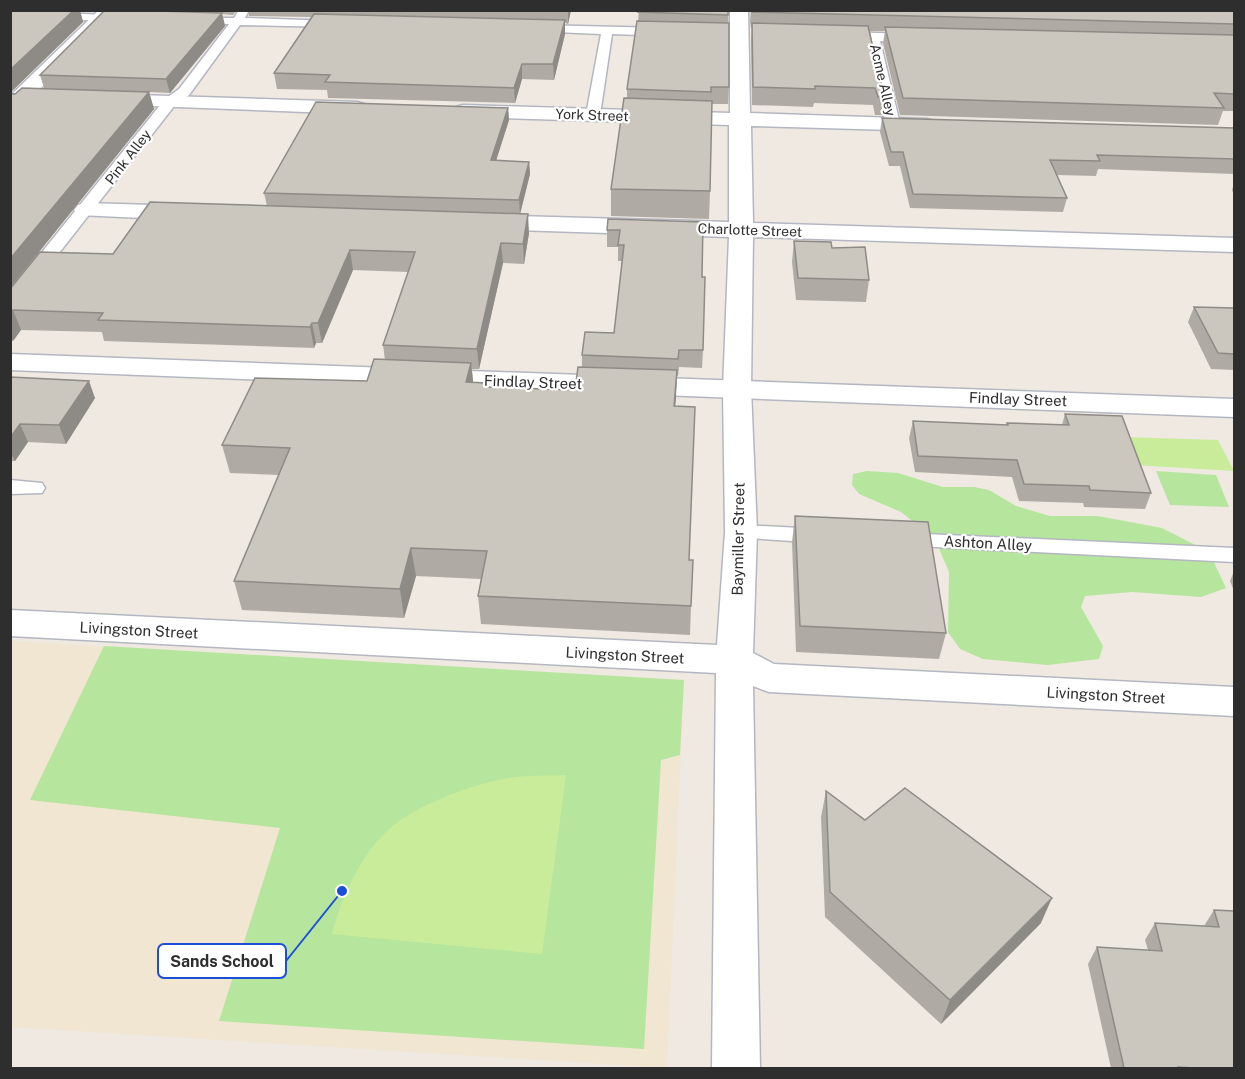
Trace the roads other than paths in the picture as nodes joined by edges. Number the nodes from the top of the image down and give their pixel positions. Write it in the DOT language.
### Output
graph roads {
  1 [pos="739,10"];
  2 [pos="10,15"];
  3 [pos="113,15"];
  4 [pos="242,16"];
  5 [pos="182,20"];
  6 [pos="345,24"];
  7 [pos="524,28"];
  8 [pos="608,31"];
  9 [pos="674,32"];
  10 [pos="829,36"];
  11 [pos="873,37"];
  12 [pos="920,38"];
  13 [pos="24,96"];
  14 [pos="91,100"];
  15 [pos="170,102"];
  16 [pos="382,108"];
  17 [pos="440,110"];
  18 [pos="593,115"];
  19 [pos="741,119"];
  20 [pos="893,124"];
  21 [pos="952,125"];
  22 [pos="86,210"];
  23 [pos="205,214"];
  24 [pos="467,222"];
  25 [pos="741,230"];
  26 [pos="1234,245"];
  27 [pos="10,304"];
  28 [pos="10,362"];
  29 [pos="737,389"];
  30 [pos="1233,410"];
  31 [pos="10,487"];
  32 [pos="35,488"];
  33 [pos="741,532"];
  34 [pos="845,537"];
  35 [pos="881,539"];
  36 [pos="1234,555"];
  37 [pos="10,623"];
  38 [pos="734,660"];
  39 [pos="1234,701"];
  40 [pos="736,1068"];
  1 -- 19 [label="street, Baymiller Street"];
  2 -- 3 [label="lane"];
  3 -- 13 [label="street"];
  4 -- 5 [label="lane"];
  4 -- 6 [label="lane"];
  4 -- 15 [label="lane, Pink Alley"];
  7 -- 8 [label="lane"];
  8 -- 9 [label="lane"];
  8 -- 18 [label="lane"];
  10 -- 11 [label="lane"];
  11 -- 12 [label="lane"];
  11 -- 20 [label="lane, Acme Alley"];
  14 -- 15 [label="street"];
  15 -- 16 [label="street"];
  15 -- 22 [label="lane, Pink Alley"];
  17 -- 18 [label="street, York Street"];
  18 -- 19 [label="street, York Street"];
  19 -- 20 [label="street, York Street"];
  19 -- 25 [label="street, Baymiller Street"];
  20 -- 21 [label="street, York Street"];
  22 -- 23 [label="street"];
  22 -- 27 [label="lane, Pink Alley"];
  24 -- 25 [label="street, Charlotte Street"];
  25 -- 26 [label="street, Charlotte Street"];
  25 -- 29 [label="street, Baymiller Street"];
  28 -- 29 [label="street, Findlay Street"];
  29 -- 30 [label="street, Findlay Street"];
  29 -- 33 [label="street, Baymiller Street"];
  31 -- 32 [label="lane"];
  33 -- 34 [label="lane"];
  33 -- 38 [label="street, Baymiller Street"];
  35 -- 36 [label="lane, Ashton Alley"];
  37 -- 38 [label="street, Livingston Street"];
  38 -- 39 [label="street, Livingston Street"];
  38 -- 40 [label="street, Baymiller Street"];
}
